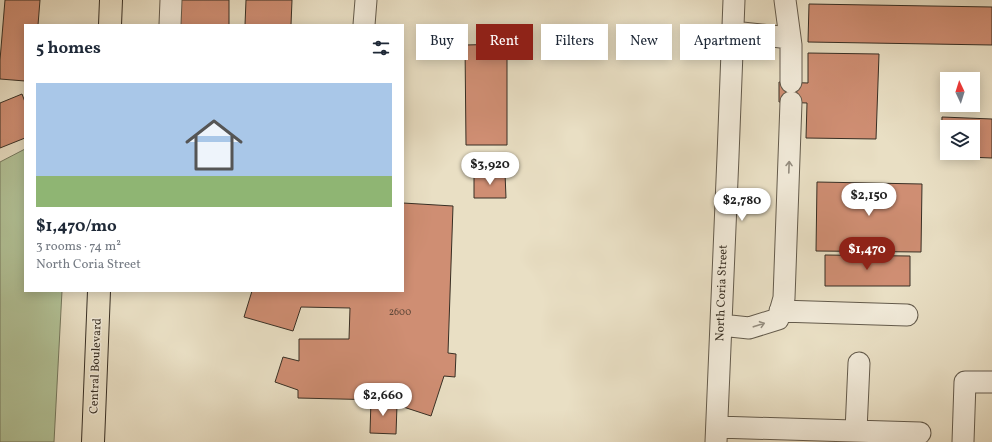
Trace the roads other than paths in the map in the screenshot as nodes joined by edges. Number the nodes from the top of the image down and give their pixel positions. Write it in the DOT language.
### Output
graph roads {
  1 [pos="111,0"];
  2 [pos="171,0"];
  3 [pos="366,0"];
  4 [pos="734,0"];
  5 [pos="785,0"];
  6 [pos="110,24"];
  7 [pos="170,24"];
  8 [pos="364,24"];
  9 [pos="732,24"];
  10 [pos="775,36"];
  11 [pos="790,38"];
  12 [pos="731,60"];
  13 [pos="98,292"];
  14 [pos="780,311"];
  15 [pos="907,315"];
  16 [pos="721,325"];
  17 [pos="859,363"];
  18 [pos="992,382"];
  19 [pos="856,431"];
  20 [pos="920,433"];
  21 [pos="717,434"];
  22 [pos="93,442"];
  23 [pos="963,442"];
  1 -- 6 [label="main road"];
  2 -- 7 [label="street"];
  3 -- 8 [label="street"];
  4 -- 9 [label="street, North Coria Street"];
  5 -- 11 [label="street"];
  10 -- 11 [label="street"];
  14 -- 11 [label="street, one-way"];
  12 -- 16 [label="street, North Coria Street"];
  13 -- 22 [label="main road, Central Boulevard"];
  14 -- 15 [label="street"];
  16 -- 14 [label="street, one-way"];
  16 -- 21 [label="street, North Coria Street"];
  17 -- 19 [label="street"];
  18 -- 23 [label="street"];
  19 -- 20 [label="street"];
  19 -- 21 [label="street"];
}
